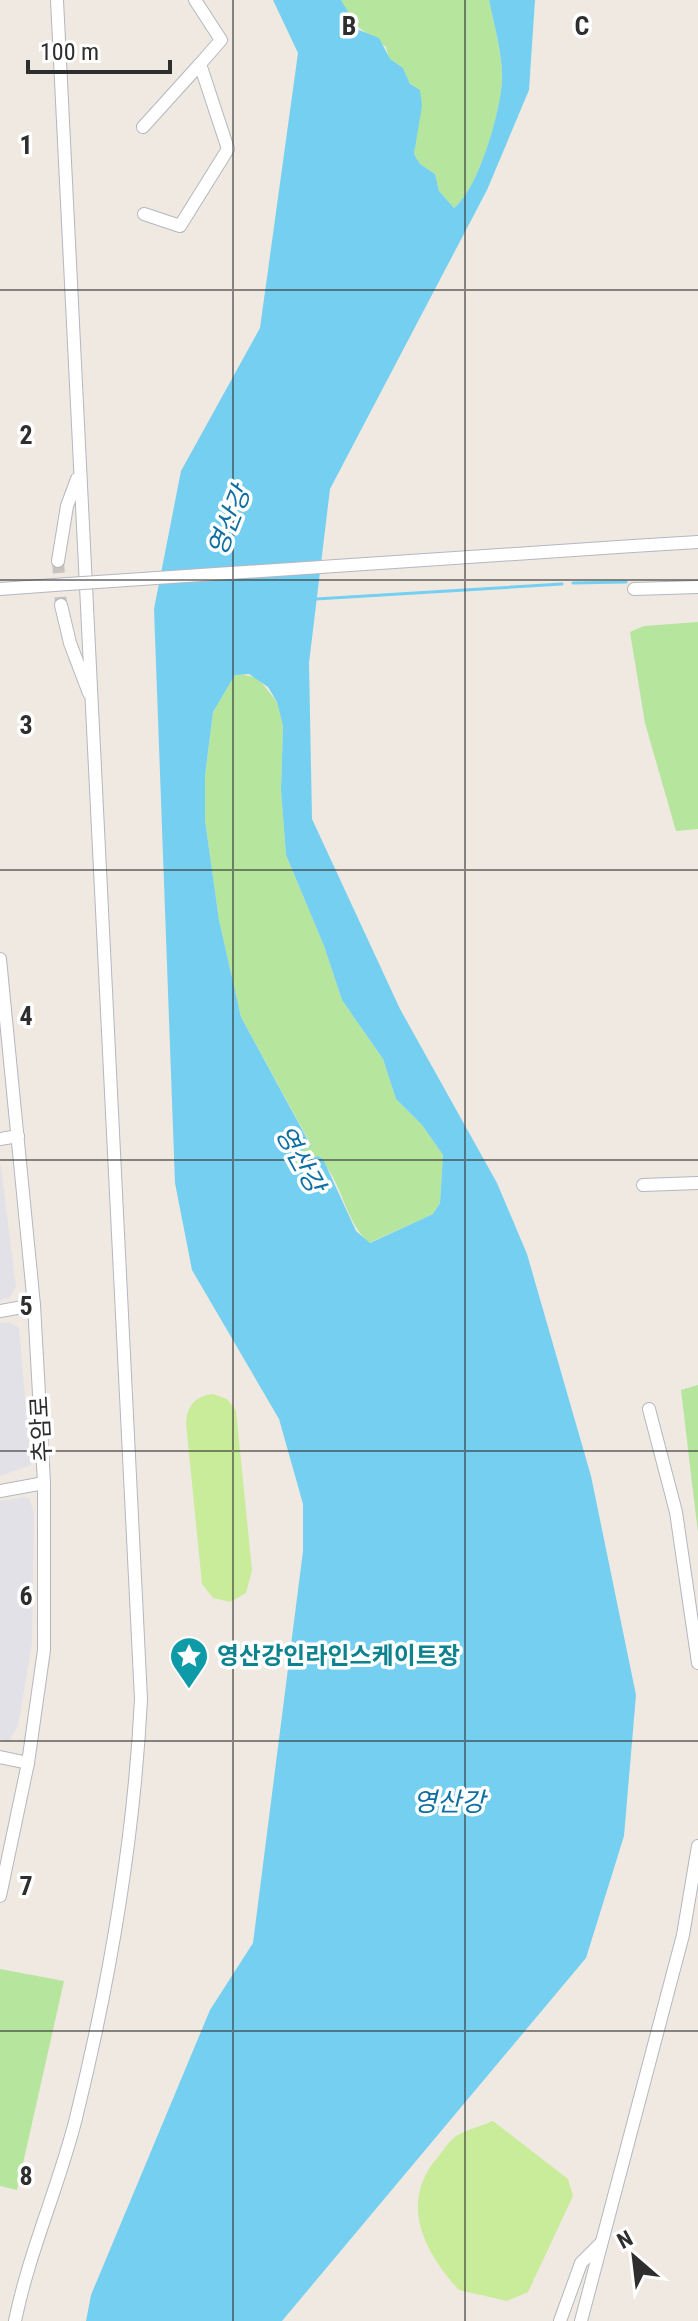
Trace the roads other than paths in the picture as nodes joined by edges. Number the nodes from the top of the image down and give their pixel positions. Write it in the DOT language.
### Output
graph roads {
  1 [pos="57,0"];
  2 [pos="195,0"];
  3 [pos="200,64"];
  4 [pos="143,127"];
  5 [pos="144,214"];
  6 [pos="79,472"];
  7 [pos="698,542"];
  8 [pos="58,561"];
  9 [pos="698,587"];
  10 [pos="0,589"];
  11 [pos="634,589"];
  12 [pos="61,605"];
  13 [pos="94,720"];
  14 [pos="0,959"];
  15 [pos="18,1136"];
  16 [pos="0,1139"];
  17 [pos="698,1183"];
  18 [pos="643,1185"];
  19 [pos="34,1305"];
  20 [pos="0,1311"];
  21 [pos="649,1409"];
  22 [pos="44,1483"];
  23 [pos="0,1491"];
  24 [pos="698,1663"];
  25 [pos="0,1757"];
  26 [pos="28,1763"];
  27 [pos="698,1846"];
  28 [pos="0,1896"];
  29 [pos="602,2241"];
  30 [pos="15,2321"];
  31 [pos="560,2321"];
  32 [pos="581,2321"];
  1 -- 6 [label="street"];
  2 -- 3 [label="street"];
  3 -- 4 [label="street"];
  3 -- 5 [label="street"];
  6 -- 8 [label="street"];
  6 -- 13 [label="street"];
  7 -- 10 [label="street, bridge"];
  9 -- 11 [label="street"];
  12 -- 13 [label="street"];
  13 -- 30 [label="street"];
  14 -- 15 [label="street, 추암로"];
  15 -- 16 [label="street"];
  15 -- 19 [label="street, 추암로"];
  17 -- 18 [label="street"];
  19 -- 20 [label="street"];
  19 -- 22 [label="street, 추암로"];
  21 -- 24 [label="street"];
  22 -- 23 [label="street"];
  22 -- 26 [label="street, 추암로"];
  25 -- 26 [label="street"];
  26 -- 28 [label="street, 추암로"];
  27 -- 29 [label="street"];
  29 -- 31 [label="street"];
  29 -- 32 [label="street"];
}
